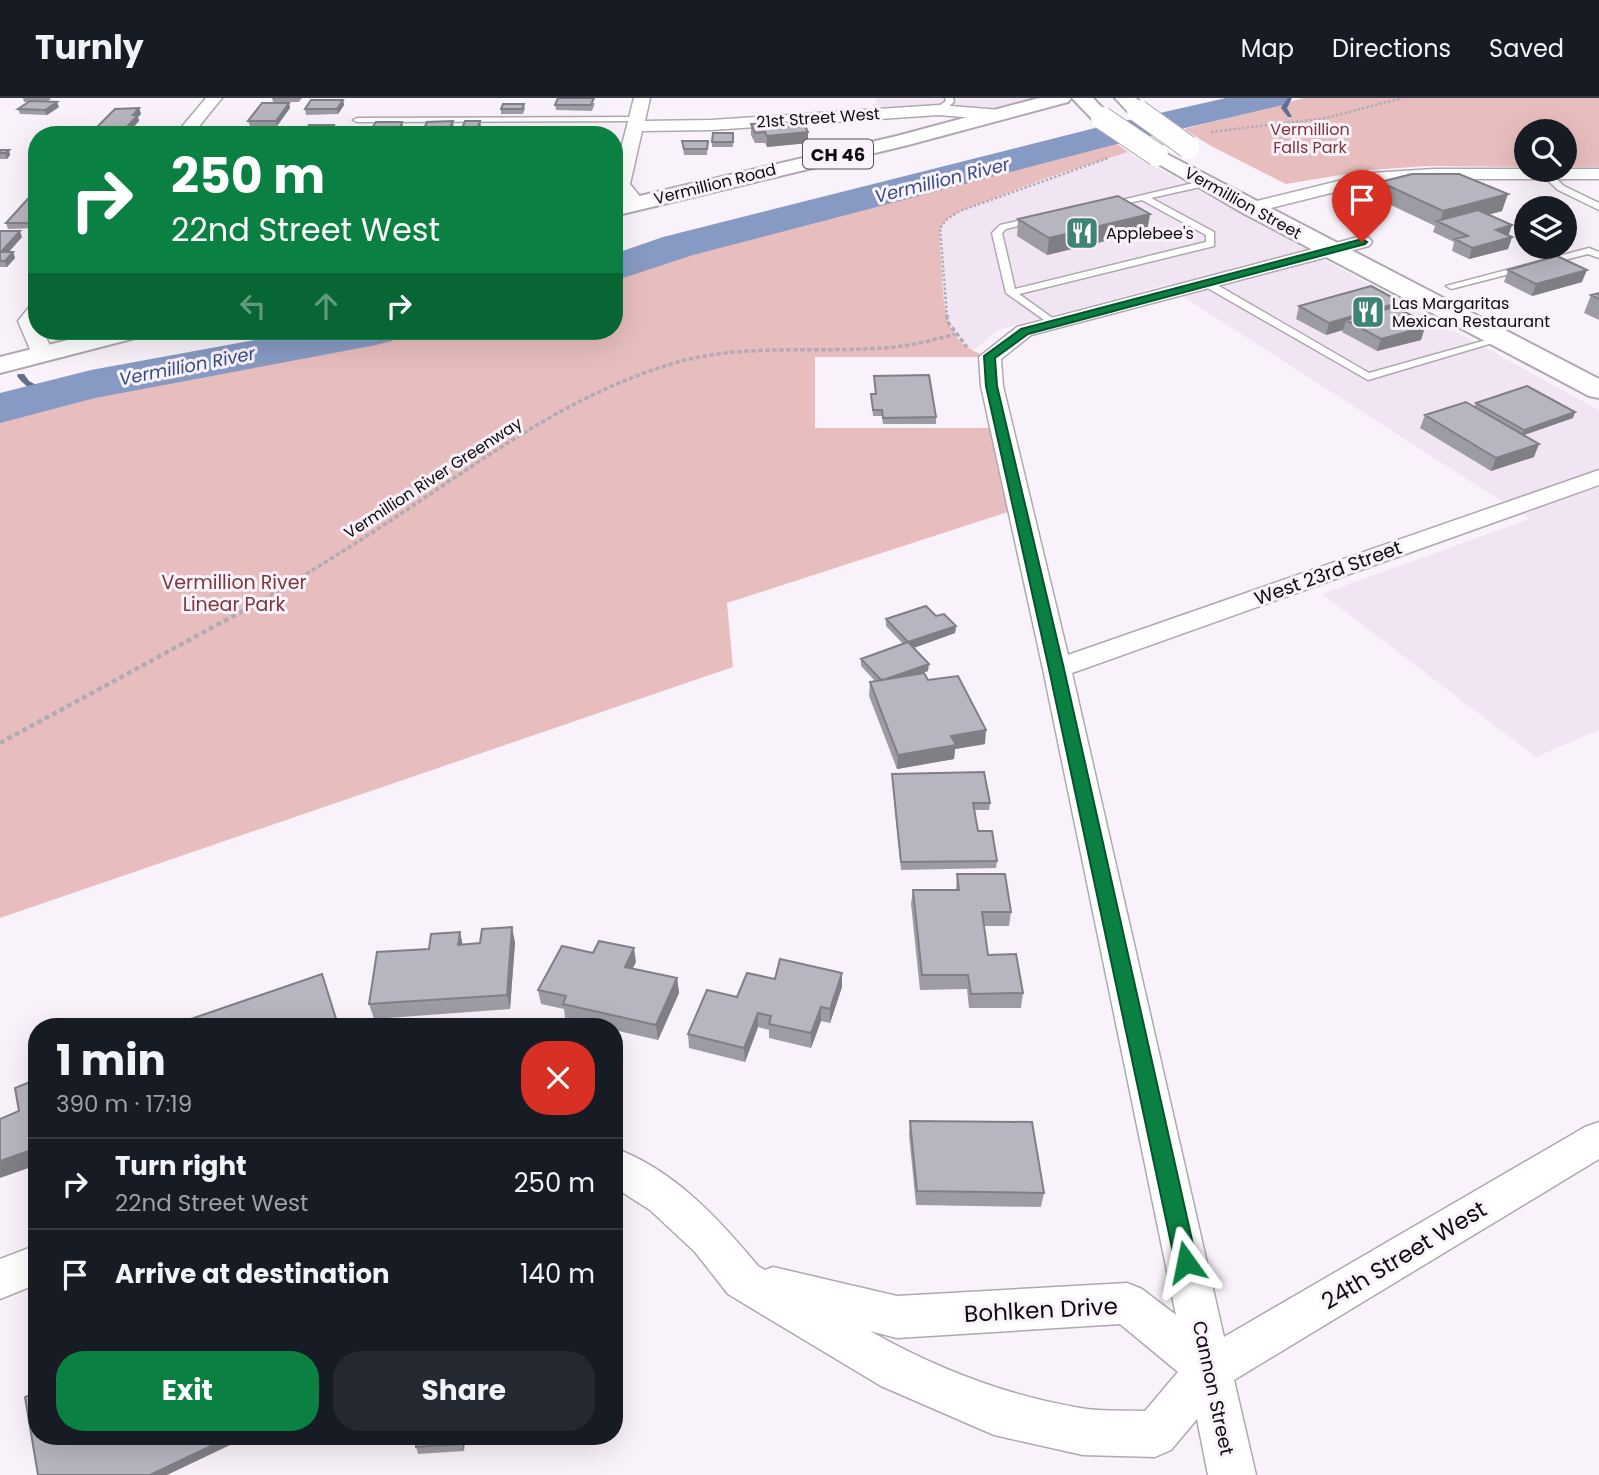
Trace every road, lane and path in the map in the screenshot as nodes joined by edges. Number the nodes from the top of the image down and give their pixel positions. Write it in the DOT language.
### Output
graph roads {
  1 [pos="214,98"];
  2 [pos="642,98"];
  3 [pos="1061,98"];
  4 [pos="1082,98"];
  5 [pos="944,104"];
  6 [pos="1132,104"];
  7 [pos="1000,115"];
  8 [pos="1102,118"];
  9 [pos="356,120"];
  10 [pos="637,122"];
  11 [pos="191,126"];
  12 [pos="1514,174"];
  13 [pos="1577,174"];
  14 [pos="1599,174"];
  15 [pos="623,176"];
  16 [pos="1555,182"];
  17 [pos="1206,183"];
  18 [pos="623,186"];
  19 [pos="1143,197"];
  20 [pos="1279,199"];
  21 [pos="637,204"];
  22 [pos="977,205"];
  23 [pos="623,207"];
  24 [pos="1599,207"];
  25 [pos="1091,208"];
  26 [pos="1251,208"];
  27 [pos="1041,219"];
  28 [pos="1362,242"];
  29 [pos="1331,251"];
  30 [pos="1599,255"];
  31 [pos="1208,284"];
  32 [pos="1451,286"];
  33 [pos="1011,293"];
  34 [pos="1488,305"];
  35 [pos="1054,324"];
  36 [pos="1502,339"];
  37 [pos="36,340"];
  38 [pos="98,340"];
  39 [pos="43,354"];
  40 [pos="0,365"];
  41 [pos="1599,390"];
  42 [pos="1599,477"];
  43 [pos="1057,669"];
  44 [pos="0,743"];
  45 [pos="1599,1139"];
  46 [pos="623,1171"];
  47 [pos="28,1268"];
  48 [pos="0,1279"];
  49 [pos="743,1280"];
  50 [pos="1209,1370"];
  51 [pos="1233,1475"];
  1 -- 11 [label="street"];
  2 -- 10 [label="street"];
  3 -- 7 [label="main road, Vermillion Road / CH 46"];
  4 -- 8 [label="main road, Vermillion Street"];
  5 -- 7 [label="street, 21st Street West"];
  5 -- 10 [label="street, 21st Street West"];
  6 -- 20 [label="main road, Vermillion Street, bridge"];
  7 -- 8 [label="main road"];
  7 -- 21 [label="main road, Vermillion Road / CH 46"];
  8 -- 17 [label="main road, Vermillion Street, bridge"];
  9 -- 10 [label="lane"];
  10 -- 15 [label="street"];
  12 -- 20 [label="street"];
  13 -- 14 [label="street"];
  16 -- 24 [label="lane"];
  17 -- 19 [label="lane"];
  17 -- 26 [label="main road, Vermillion Street"];
  18 -- 21 [label="street"];
  19 -- 25 [label="lane"];
  19 -- 33 [label="lane"];
  20 -- 26 [label="street"];
  20 -- 28 [label="main road, Vermillion Street"];
  21 -- 23 [label="main road, Vermillion Road / CH 46"];
  22 -- 44 [label="path, Vermillion River Greenway"];
  26 -- 29 [label="main road, Vermillion Street"];
  27 -- 33 [label="lane"];
  28 -- 29 [label="street"];
  28 -- 32 [label="main road, Vermillion Street"];
  29 -- 31 [label="street"];
  29 -- 36 [label="main road, Vermillion Street"];
  30 -- 32 [label="lane"];
  31 -- 35 [label="street"];
  31 -- 36 [label="lane"];
  32 -- 34 [label="main road, Vermillion Street"];
  33 -- 35 [label="lane"];
  35 -- 43 [label="street, Cannon Street"];
  36 -- 41 [label="main road, Vermillion Street"];
  37 -- 39 [label="street"];
  38 -- 39 [label="main road"];
  39 -- 40 [label="main road"];
  42 -- 43 [label="street, West 23rd Street"];
  43 -- 50 [label="street, Cannon Street"];
  45 -- 50 [label="street, 24th Street West"];
  46 -- 49 [label="street"];
  47 -- 48 [label="street"];
  49 -- 50 [label="street, Bohlken Drive"];
  49 -- 50 [label="street"];
  50 -- 51 [label="street, Cannon Street"];
}
